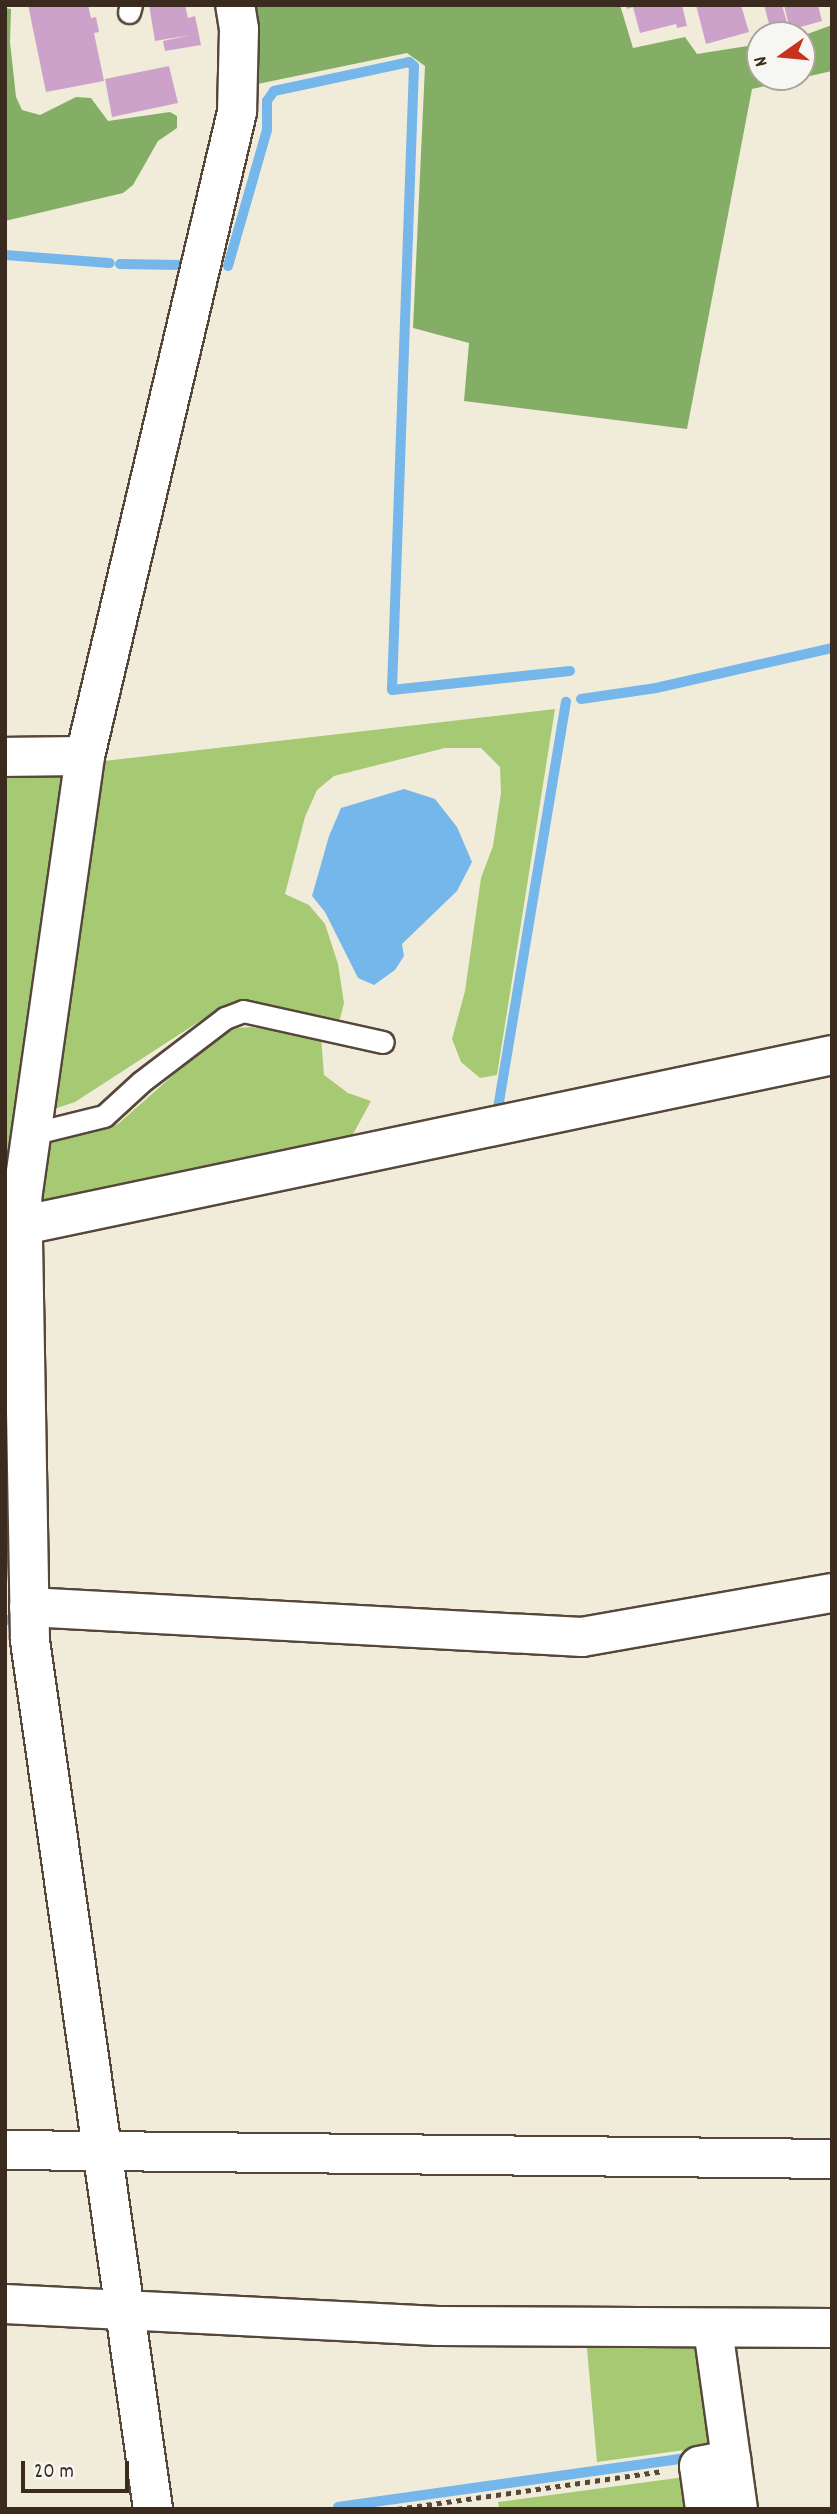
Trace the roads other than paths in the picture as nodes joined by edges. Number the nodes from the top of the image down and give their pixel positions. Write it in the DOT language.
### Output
graph roads {
  1 [pos="235,5"];
  2 [pos="85,756"];
  3 [pos="5,757"];
  4 [pos="383,1042"];
  5 [pos="832,1055"];
  6 [pos="32,1133"];
  7 [pos="14,1227"];
  8 [pos="832,1593"];
  9 [pos="29,1607"];
  10 [pos="5,2150"];
  11 [pos="102,2151"];
  12 [pos="832,2159"];
  13 [pos="5,2304"];
  14 [pos="124,2308"];
  15 [pos="832,2328"];
  16 [pos="713,2329"];
  17 [pos="715,2463"];
  18 [pos="153,2509"];
  19 [pos="705,2509"];
  20 [pos="738,2509"];
  1 -- 2 [label="street"];
  2 -- 3 [label="street"];
  2 -- 6 [label="street"];
  4 -- 6 [label="lane"];
  5 -- 7 [label="street"];
  6 -- 7 [label="street"];
  7 -- 9 [label="street"];
  8 -- 9 [label="street"];
  9 -- 11 [label="street"];
  10 -- 11 [label="street"];
  11 -- 12 [label="street"];
  11 -- 14 [label="street"];
  13 -- 14 [label="street"];
  14 -- 16 [label="street"];
  14 -- 18 [label="street"];
  15 -- 16 [label="street"];
  16 -- 17 [label="street"];
  17 -- 19 [label="street"];
  17 -- 20 [label="street"];
}
